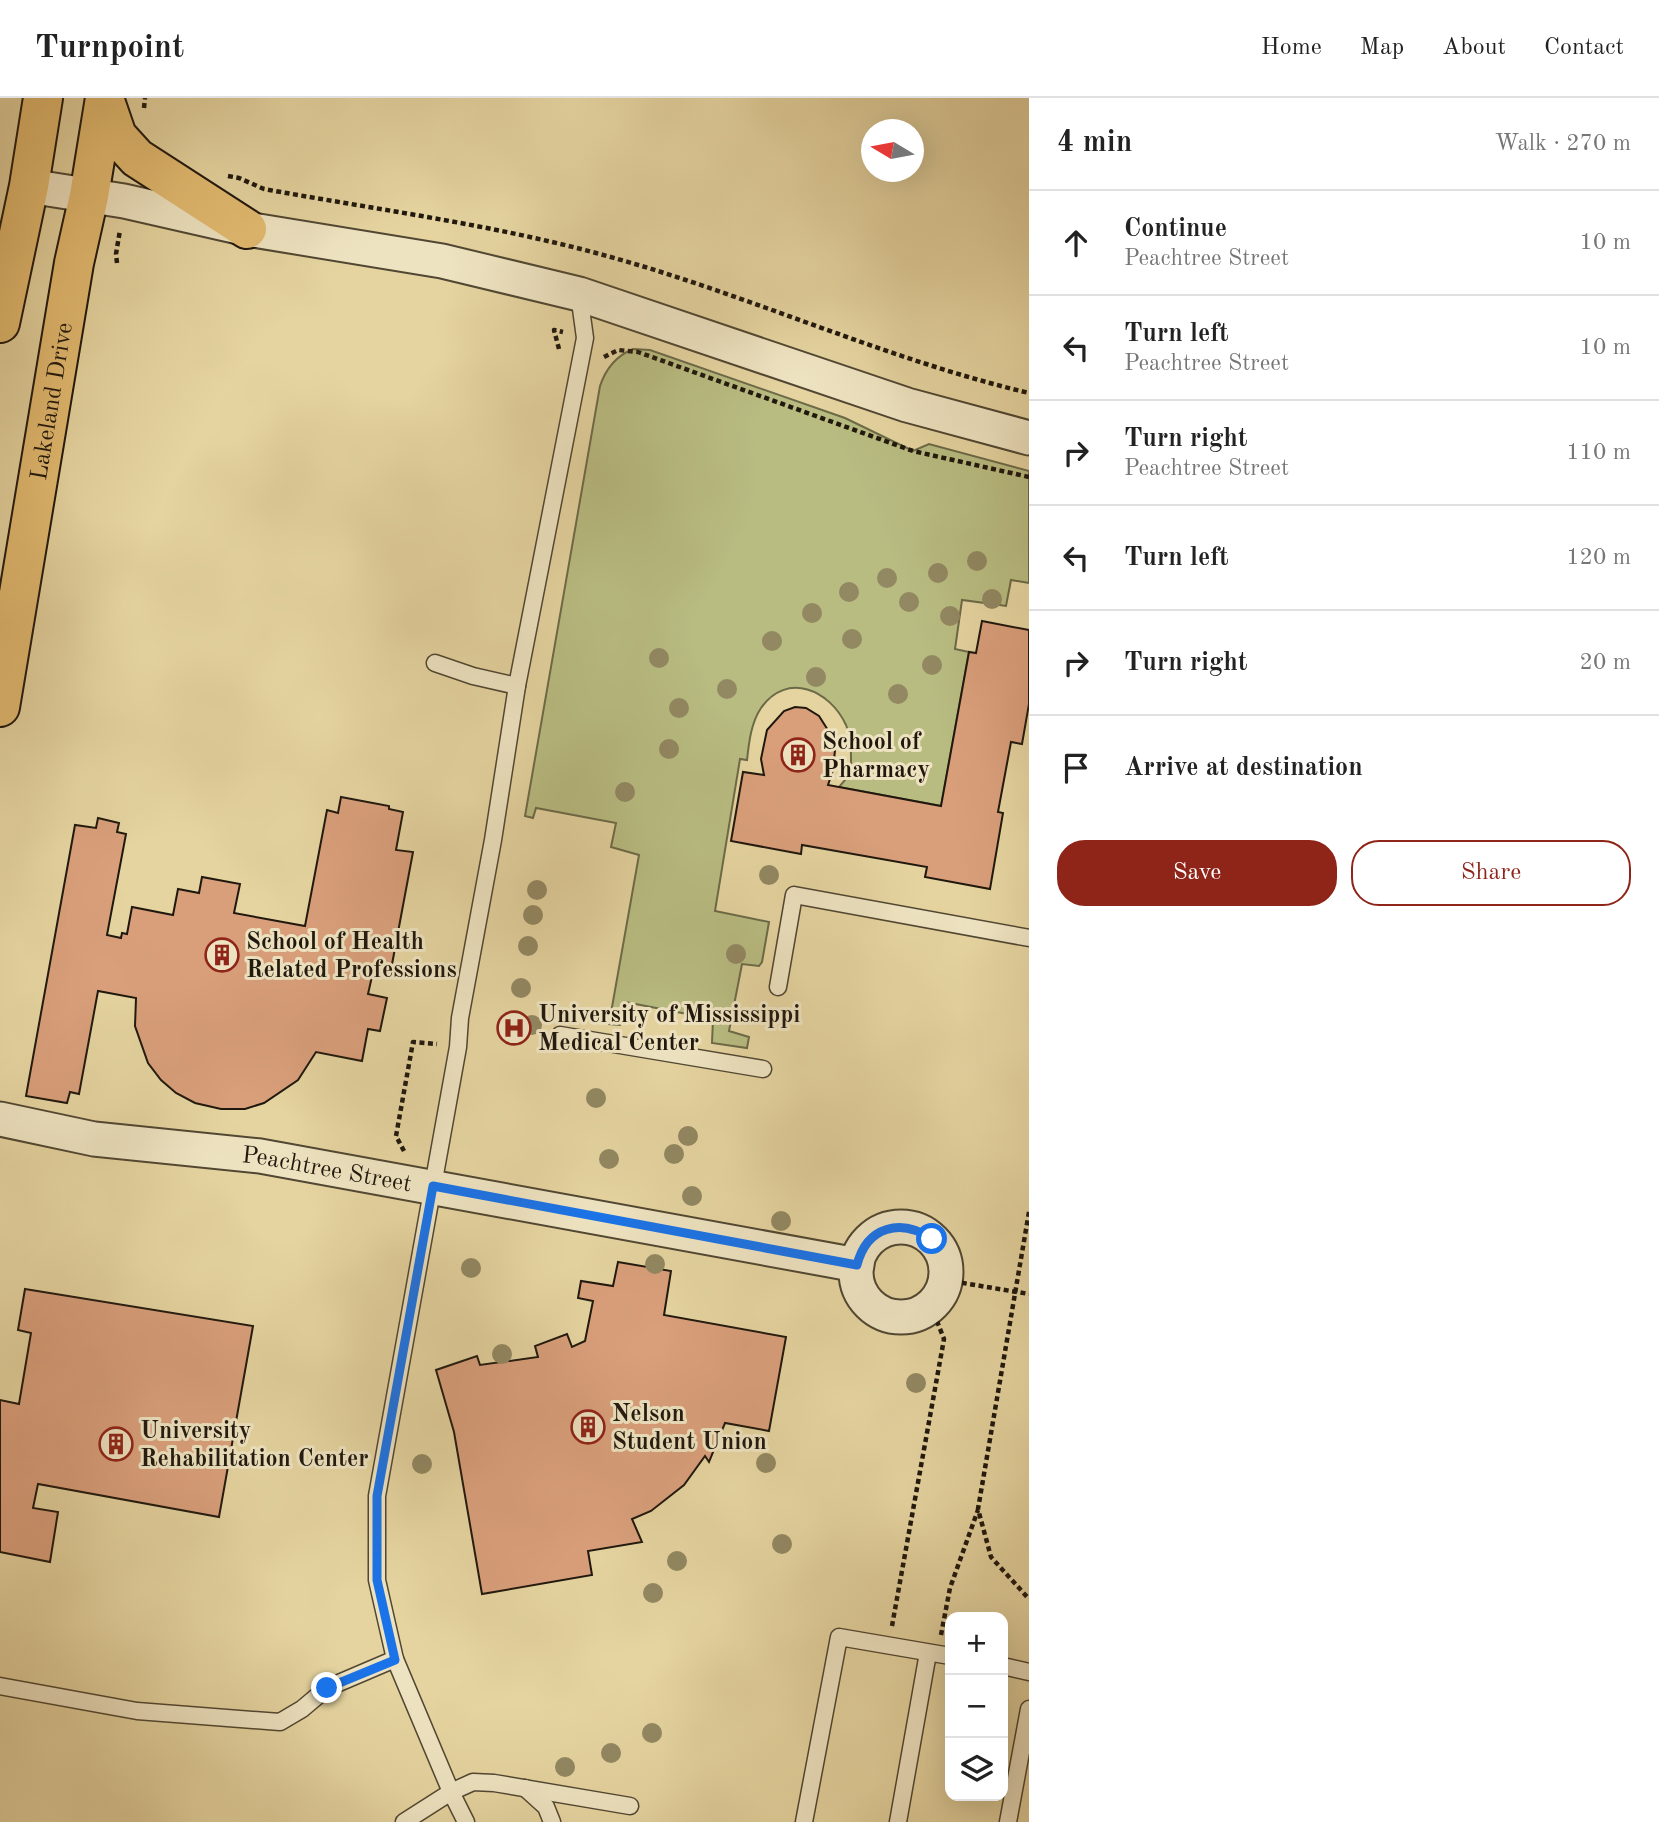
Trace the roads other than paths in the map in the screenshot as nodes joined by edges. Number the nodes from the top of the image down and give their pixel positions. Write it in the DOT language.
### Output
graph roads {
  1 [pos="43,98"];
  2 [pos="105,99"];
  3 [pos="29,186"];
  4 [pos="89,196"];
  5 [pos="247,229"];
  6 [pos="579,294"];
  7 [pos="0,323"];
  8 [pos="1029,438"];
  9 [pos="10,587"];
  10 [pos="435,663"];
  11 [pos="517,686"];
  12 [pos="0,707"];
  13 [pos="1029,938"];
  14 [pos="778,987"];
  15 [pos="560,1035"];
  16 [pos="763,1069"];
  17 [pos="0,1119"];
  18 [pos="433,1186"];
  19 [pos="857,1265"];
  20 [pos="928,1653"];
  21 [pos="945,1655"];
  22 [pos="395,1660"];
  23 [pos="1008,1667"];
  24 [pos="1029,1672"];
  25 [pos="0,1686"];
  26 [pos="1029,1709"];
  27 [pos="525,1788"];
  28 [pos="451,1791"];
  29 [pos="1012,1800"];
  30 [pos="1029,1804"];
  31 [pos="630,1806"];
  32 [pos="404,1822"];
  33 [pos="466,1822"];
  34 [pos="552,1822"];
  35 [pos="804,1822"];
  36 [pos="898,1822"];
  37 [pos="1008,1822"];
  1 -- 3 [label="main road"];
  2 -- 4 [label="main road, Lakeland Drive"];
  2 -- 5 [label="main road"];
  3 -- 4 [label="street"];
  3 -- 7 [label="main road"];
  4 -- 5 [label="street"];
  4 -- 9 [label="main road, Lakeland Drive"];
  5 -- 6 [label="street"];
  6 -- 8 [label="street"];
  6 -- 11 [label="lane"];
  9 -- 12 [label="main road, Lakeland Drive"];
  10 -- 11 [label="lane"];
  11 -- 18 [label="lane"];
  13 -- 14 [label="lane"];
  15 -- 16 [label="lane"];
  17 -- 18 [label="street, Peachtree Street"];
  18 -- 19 [label="street, Peachtree Street"];
  18 -- 22 [label="lane"];
  19 -- 19 [label="street"];
  20 -- 21 [label="lane"];
  20 -- 35 [label="lane"];
  20 -- 36 [label="lane"];
  22 -- 25 [label="lane"];
  22 -- 28 [label="lane"];
  23 -- 24 [label="lane"];
  26 -- 29 [label="lane"];
  27 -- 28 [label="lane"];
  27 -- 31 [label="lane"];
  27 -- 34 [label="lane"];
  28 -- 32 [label="lane"];
  28 -- 33 [label="lane"];
  29 -- 30 [label="lane"];
  29 -- 37 [label="lane"];
}
